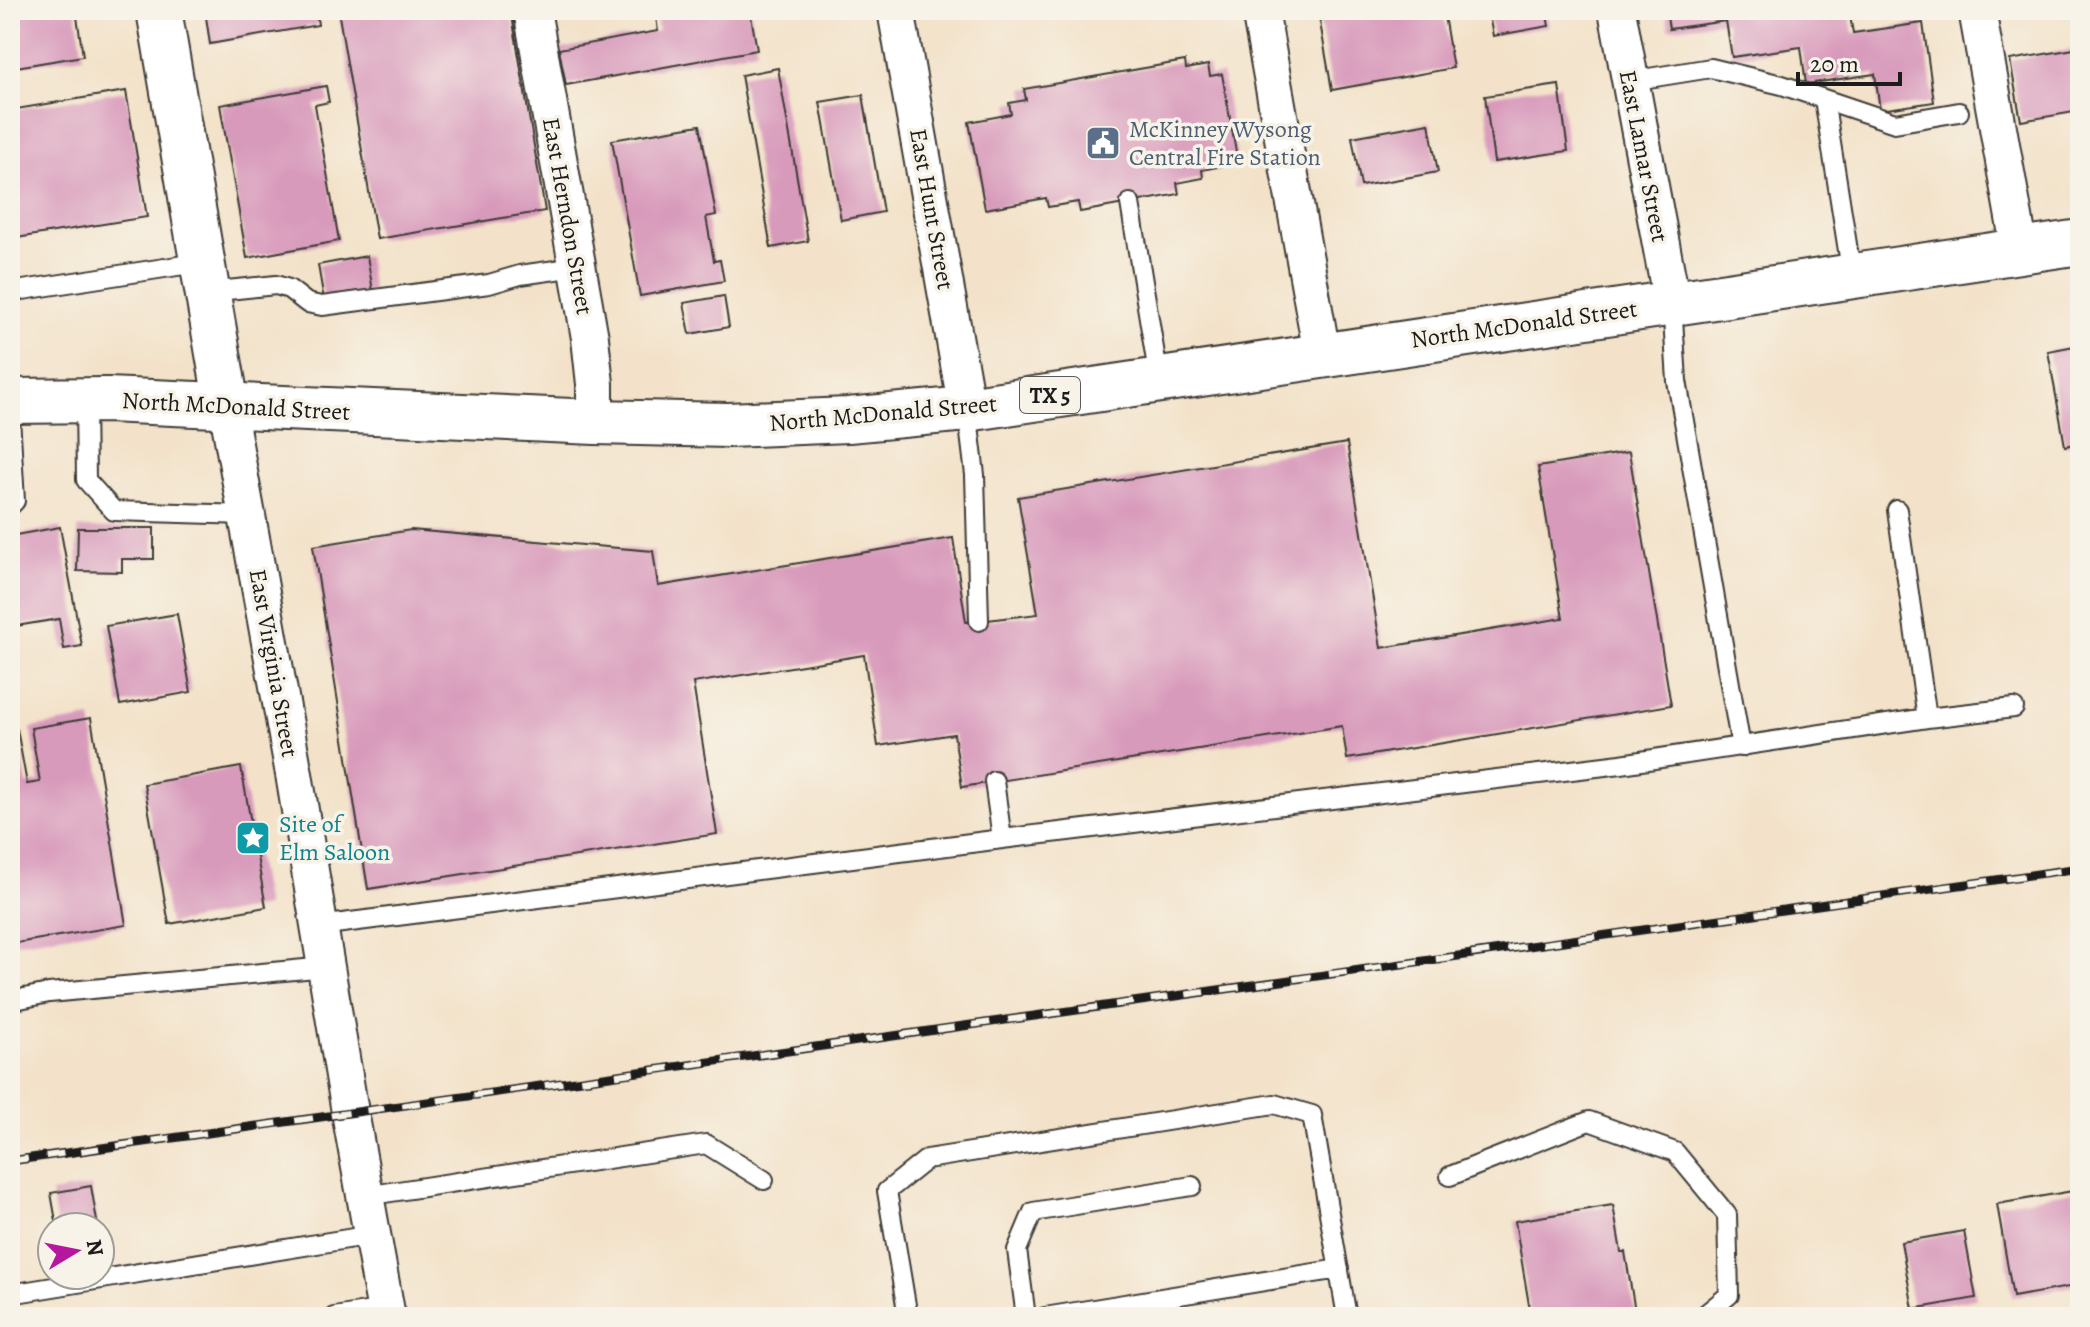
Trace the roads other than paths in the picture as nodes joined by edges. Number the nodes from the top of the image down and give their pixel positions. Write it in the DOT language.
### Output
graph roads {
  1 [pos="159,10"];
  2 [pos="532,10"];
  3 [pos="896,10"];
  4 [pos="1260,10"];
  5 [pos="1617,10"];
  6 [pos="1977,10"];
  7 [pos="1630,81"];
  8 [pos="1824,99"];
  9 [pos="1959,112"];
  10 [pos="1130,203"];
  11 [pos="2080,242"];
  12 [pos="2020,251"];
  13 [pos="577,267"];
  14 [pos="1852,276"];
  15 [pos="205,277"];
  16 [pos="10,292"];
  17 [pos="1672,303"];
  18 [pos="1322,354"];
  19 [pos="1159,379"];
  20 [pos="10,401"];
  21 [pos="85,401"];
  22 [pos="227,406"];
  23 [pos="967,409"];
  24 [pos="10,417"];
  25 [pos="595,422"];
  26 [pos="10,506"];
  27 [pos="1897,510"];
  28 [pos="247,515"];
  29 [pos="979,621"];
  30 [pos="2014,708"];
  31 [pos="1927,718"];
  32 [pos="1741,747"];
  33 [pos="994,781"];
  34 [pos="1002,839"];
  35 [pos="319,926"];
  36 [pos="326,967"];
  37 [pos="10,1001"];
  38 [pos="1450,1176"];
  39 [pos="764,1180"];
  40 [pos="1192,1186"];
  41 [pos="365,1196"];
  42 [pos="372,1235"];
  43 [pos="1339,1269"];
  44 [pos="10,1294"];
  45 [pos="386,1313"];
  46 [pos="334,1317"];
  47 [pos="908,1317"];
  48 [pos="1026,1317"];
  49 [pos="1045,1317"];
  50 [pos="1347,1317"];
  51 [pos="1702,1317"];
  1 -- 15 [label="main road, East Virginia Street"];
  2 -- 13 [label="street, East Herndon Street"];
  3 -- 23 [label="street, East Hunt Street"];
  4 -- 18 [label="street"];
  5 -- 7 [label="street, East Lamar Street"];
  6 -- 12 [label="street"];
  7 -- 8 [label="lane"];
  7 -- 17 [label="street, East Lamar Street"];
  8 -- 9 [label="lane"];
  8 -- 14 [label="lane"];
  10 -- 19 [label="lane"];
  11 -- 12 [label="main road, North McDonald Street / TX 5"];
  12 -- 14 [label="main road, North McDonald Street / TX 5"];
  13 -- 15 [label="lane"];
  13 -- 25 [label="street, East Herndon Street"];
  14 -- 17 [label="main road, North McDonald Street / TX 5"];
  15 -- 16 [label="lane"];
  15 -- 22 [label="main road, East Virginia Street"];
  17 -- 18 [label="main road, North McDonald Street / TX 5"];
  17 -- 32 [label="lane"];
  18 -- 19 [label="main road, North McDonald Street / TX 5"];
  19 -- 23 [label="main road, North McDonald Street / TX 5"];
  20 -- 21 [label="main road, North McDonald Street / TX 5"];
  21 -- 22 [label="main road, North McDonald Street / TX 5"];
  21 -- 28 [label="lane"];
  22 -- 25 [label="main road, North McDonald Street / TX 5"];
  22 -- 28 [label="street, East Virginia Street"];
  23 -- 25 [label="main road, North McDonald Street / TX 5"];
  23 -- 29 [label="lane"];
  24 -- 26 [label="lane"];
  27 -- 31 [label="lane"];
  28 -- 35 [label="street, East Virginia Street"];
  30 -- 31 [label="lane"];
  31 -- 32 [label="lane"];
  32 -- 34 [label="lane"];
  33 -- 34 [label="lane"];
  34 -- 35 [label="lane"];
  35 -- 36 [label="street, East Virginia Street"];
  36 -- 37 [label="lane"];
  36 -- 41 [label="street, East Virginia Street"];
  38 -- 51 [label="lane"];
  39 -- 41 [label="lane"];
  40 -- 48 [label="lane"];
  41 -- 42 [label="street, East Virginia Street"];
  42 -- 44 [label="lane"];
  42 -- 45 [label="street, East Virginia Street"];
  43 -- 47 [label="lane"];
  43 -- 49 [label="lane"];
  43 -- 50 [label="lane"];
  45 -- 46 [label="lane"];
}
